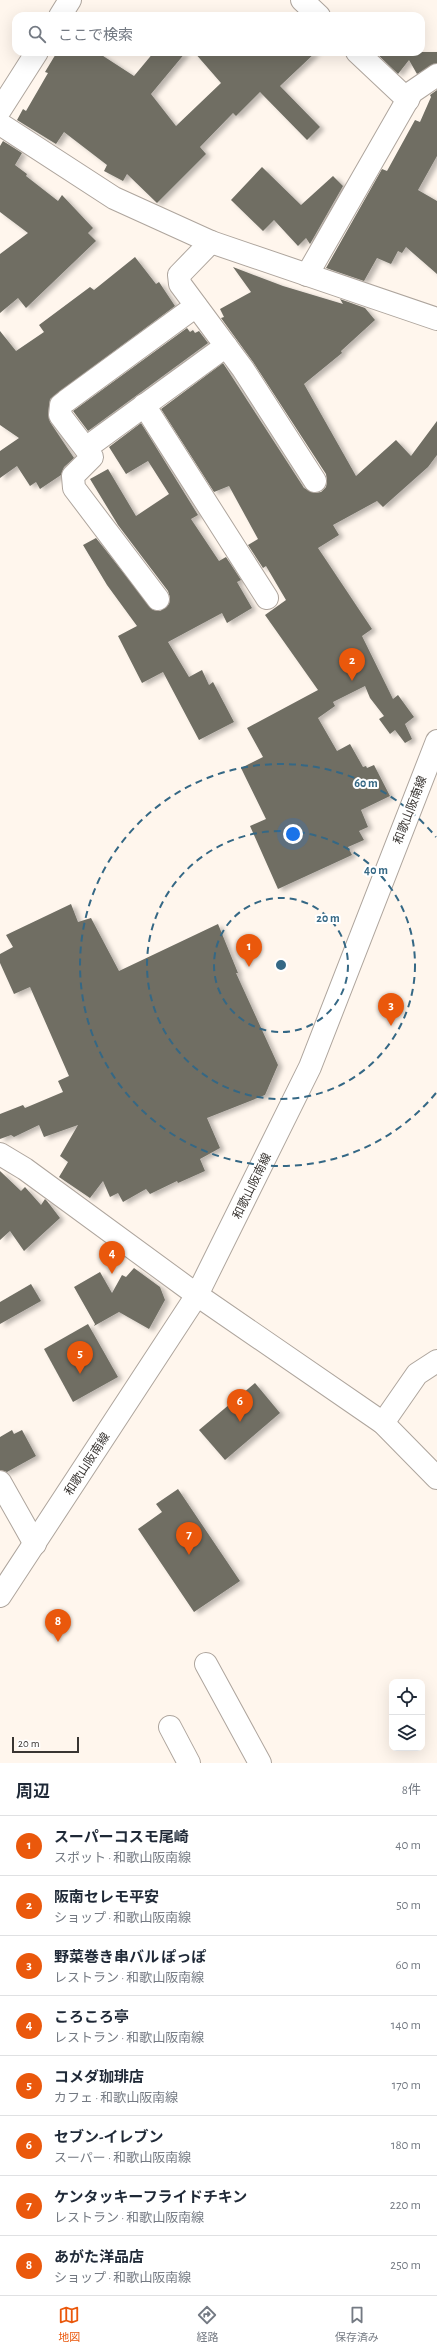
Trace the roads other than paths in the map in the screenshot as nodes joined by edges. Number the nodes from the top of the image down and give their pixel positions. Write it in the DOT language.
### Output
graph roads {
  1 [pos="70,0"];
  2 [pos="302,0"];
  3 [pos="62,12"];
  4 [pos="315,12"];
  5 [pos="34,56"];
  6 [pos="361,56"];
  7 [pos="437,75"];
  8 [pos="408,100"];
  9 [pos="0,110"];
  10 [pos="0,124"];
  11 [pos="211,242"];
  12 [pos="307,275"];
  13 [pos="196,306"];
  14 [pos="437,319"];
  15 [pos="226,346"];
  16 [pos="144,405"];
  17 [pos="86,448"];
  18 [pos="315,481"];
  19 [pos="267,598"];
  20 [pos="158,599"];
  21 [pos="437,741"];
  22 [pos="0,1154"];
  23 [pos="197,1295"];
  24 [pos="437,1361"];
  25 [pos="383,1423"];
  26 [pos="437,1478"];
  27 [pos="0,1482"];
  28 [pos="34,1544"];
  29 [pos="0,1596"];
  30 [pos="206,1664"];
  31 [pos="170,1727"];
  32 [pos="189,1763"];
  33 [pos="260,1763"];
  1 -- 3 [label="street"];
  2 -- 4 [label="street"];
  5 -- 9 [label="street"];
  6 -- 8 [label="street"];
  7 -- 8 [label="street"];
  8 -- 12 [label="street"];
  10 -- 11 [label="street"];
  11 -- 12 [label="street"];
  11 -- 13 [label="street"];
  12 -- 14 [label="street"];
  13 -- 15 [label="street"];
  13 -- 17 [label="street"];
  15 -- 16 [label="street"];
  15 -- 18 [label="street"];
  16 -- 17 [label="street"];
  16 -- 19 [label="street"];
  17 -- 20 [label="street"];
  21 -- 23 [label="street, 和歌山阪南線"];
  22 -- 23 [label="street"];
  23 -- 25 [label="street"];
  23 -- 28 [label="street, 和歌山阪南線"];
  24 -- 25 [label="street"];
  25 -- 26 [label="street"];
  27 -- 28 [label="street"];
  28 -- 29 [label="street, 和歌山阪南線"];
  30 -- 33 [label="street"];
  31 -- 32 [label="street"];
}
